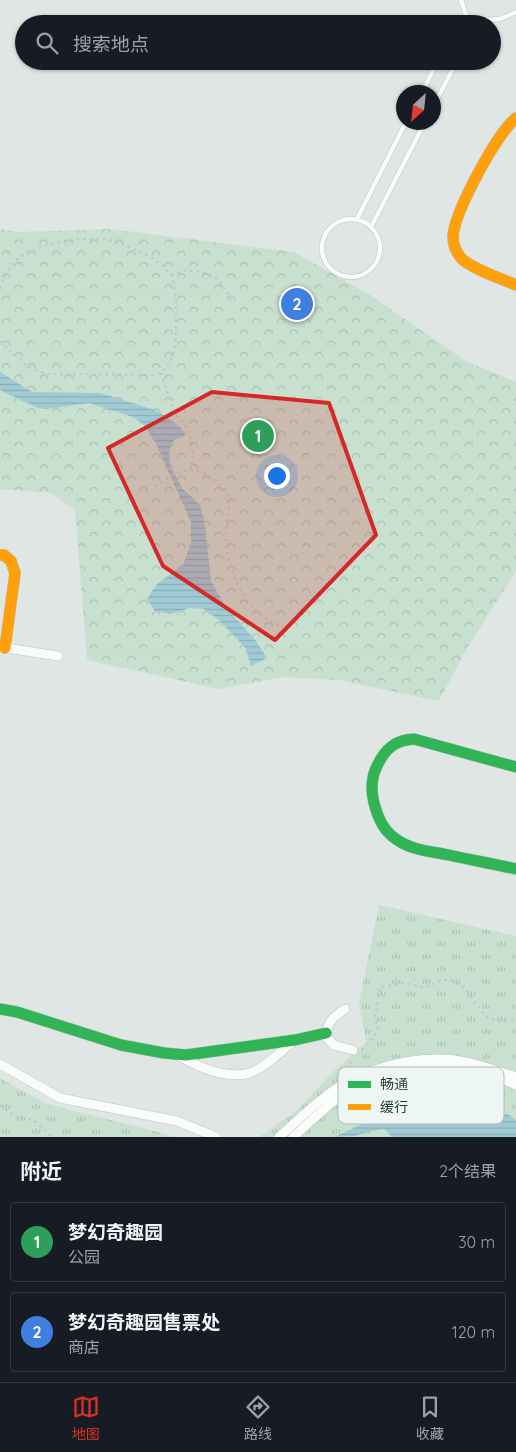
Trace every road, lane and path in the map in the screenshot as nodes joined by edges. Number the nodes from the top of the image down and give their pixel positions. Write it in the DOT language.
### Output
graph roads {
  1 [pos="461,0"];
  2 [pos="516,12"];
  3 [pos="465,15"];
  4 [pos="501,20"];
  5 [pos="433,70"];
  6 [pos="452,70"];
  7 [pos="426,85"];
  8 [pos="441,92"];
  9 [pos="516,118"];
  10 [pos="402,130"];
  11 [pos="420,130"];
  12 [pos="357,219"];
  13 [pos="371,226"];
  14 [pos="171,275"];
  15 [pos="516,285"];
  16 [pos="0,288"];
  17 [pos="232,304"];
  18 [pos="0,341"];
  19 [pos="161,372"];
  20 [pos="192,470"];
  21 [pos="154,486"];
  22 [pos="0,555"];
  23 [pos="281,626"];
  24 [pos="2,648"];
  25 [pos="58,656"];
  26 [pos="516,766"];
  27 [pos="516,868"];
  28 [pos="0,1009"];
  29 [pos="345,1009"];
  30 [pos="516,1020"];
  31 [pos="326,1033"];
  32 [pos="295,1040"];
  33 [pos="357,1053"];
  34 [pos="177,1055"];
  35 [pos="0,1064"];
  36 [pos="345,1067"];
  37 [pos="387,1067"];
  38 [pos="420,1067"];
  39 [pos="447,1067"];
  40 [pos="483,1067"];
  41 [pos="504,1073"];
  42 [pos="338,1075"];
  43 [pos="336,1077"];
  44 [pos="516,1077"];
  45 [pos="504,1081"];
  46 [pos="516,1085"];
  47 [pos="338,1088"];
  48 [pos="338,1098"];
  49 [pos="0,1105"];
  50 [pos="52,1137"];
  51 [pos="216,1137"];
  52 [pos="279,1137"];
  53 [pos="293,1137"];
  1 -- 3 [label="lane"];
  2 -- 4 [label="lane"];
  5 -- 7 [label="lane"];
  6 -- 8 [label="lane"];
  9 -- 15 [label="street"];
  10 -- 12 [label="lane"];
  11 -- 13 [label="lane"];
  12 -- 13 [label="lane"];
  12 -- 13 [label="lane"];
  14 -- 16 [label="path"];
  14 -- 17 [label="path"];
  14 -- 19 [label="path"];
  18 -- 19 [label="path"];
  19 -- 20 [label="path"];
  20 -- 21 [label="path"];
  20 -- 23 [label="path"];
  22 -- 24 [label="street"];
  24 -- 25 [label="street"];
  26 -- 27 [label="street"];
  28 -- 34 [label="street"];
  29 -- 31 [label="street"];
  30 -- 33 [label="path"];
  31 -- 32 [label="street"];
  31 -- 33 [label="street"];
  32 -- 34 [label="street"];
  32 -- 34 [label="street"];
  33 -- 36 [label="path"];
  35 -- 51 [label="street"];
  37 -- 40 [label="street"];
  38 -- 39 [label="street"];
  41 -- 44 [label="street"];
  42 -- 43 [label="path"];
  45 -- 46 [label="street"];
  47 -- 52 [label="street"];
  48 -- 53 [label="street"];
  49 -- 50 [label="path"];
}
